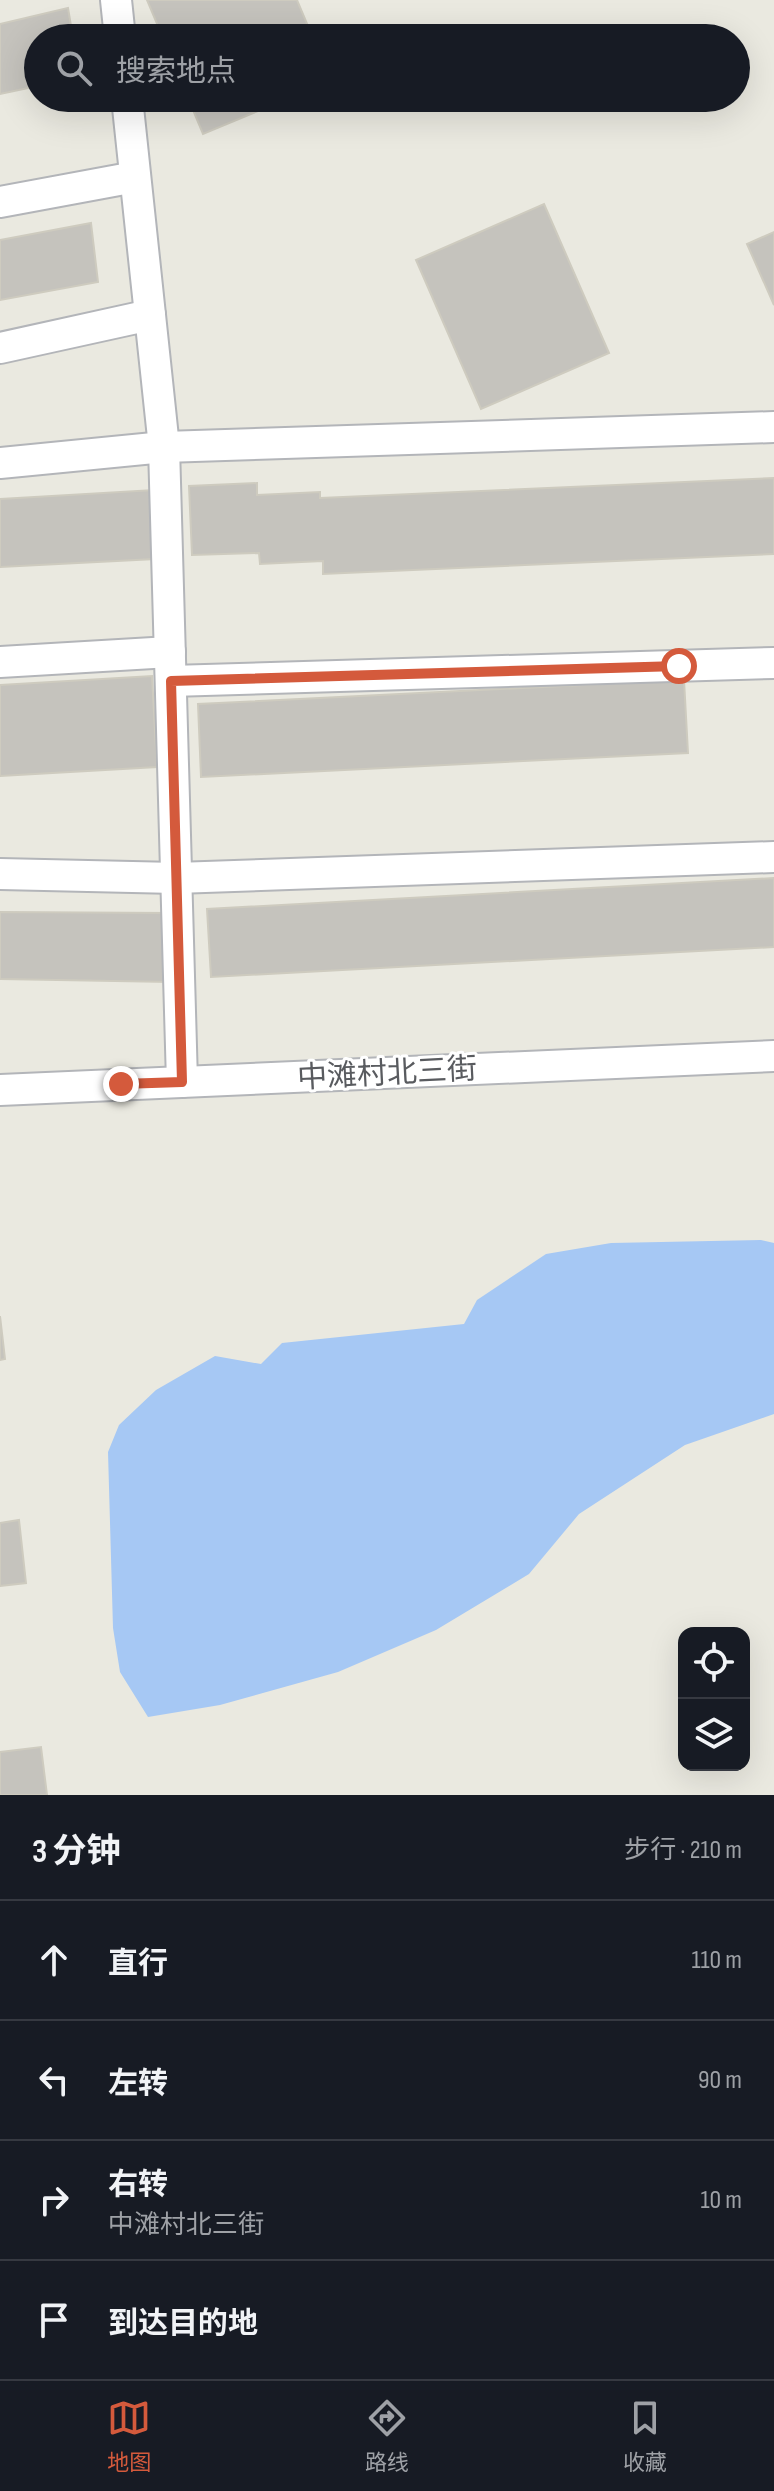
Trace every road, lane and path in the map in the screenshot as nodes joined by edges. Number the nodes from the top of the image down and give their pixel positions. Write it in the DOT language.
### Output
graph roads {
  1 [pos="116,0"];
  2 [pos="119,24"];
  3 [pos="128,112"];
  4 [pos="135,177"];
  5 [pos="0,202"];
  6 [pos="150,315"];
  7 [pos="0,348"];
  8 [pos="774,427"];
  9 [pos="164,447"];
  10 [pos="0,463"];
  11 [pos="0,662"];
  12 [pos="774,663"];
  13 [pos="170,667"];
  14 [pos="774,857"];
  15 [pos="0,874"];
  16 [pos="176,878"];
  17 [pos="774,1056"];
  18 [pos="182,1082"];
  19 [pos="0,1090"];
  1 -- 2 [label="street"];
  3 -- 4 [label="street"];
  4 -- 5 [label="street"];
  4 -- 6 [label="street"];
  6 -- 7 [label="street"];
  6 -- 9 [label="street"];
  8 -- 9 [label="street"];
  9 -- 10 [label="street"];
  9 -- 13 [label="street"];
  11 -- 13 [label="street"];
  12 -- 13 [label="street"];
  13 -- 16 [label="street"];
  14 -- 16 [label="street"];
  15 -- 16 [label="street"];
  16 -- 18 [label="street"];
  17 -- 18 [label="street, 中滩村北三街"];
  18 -- 19 [label="street, 中滩村北三街"];
}
